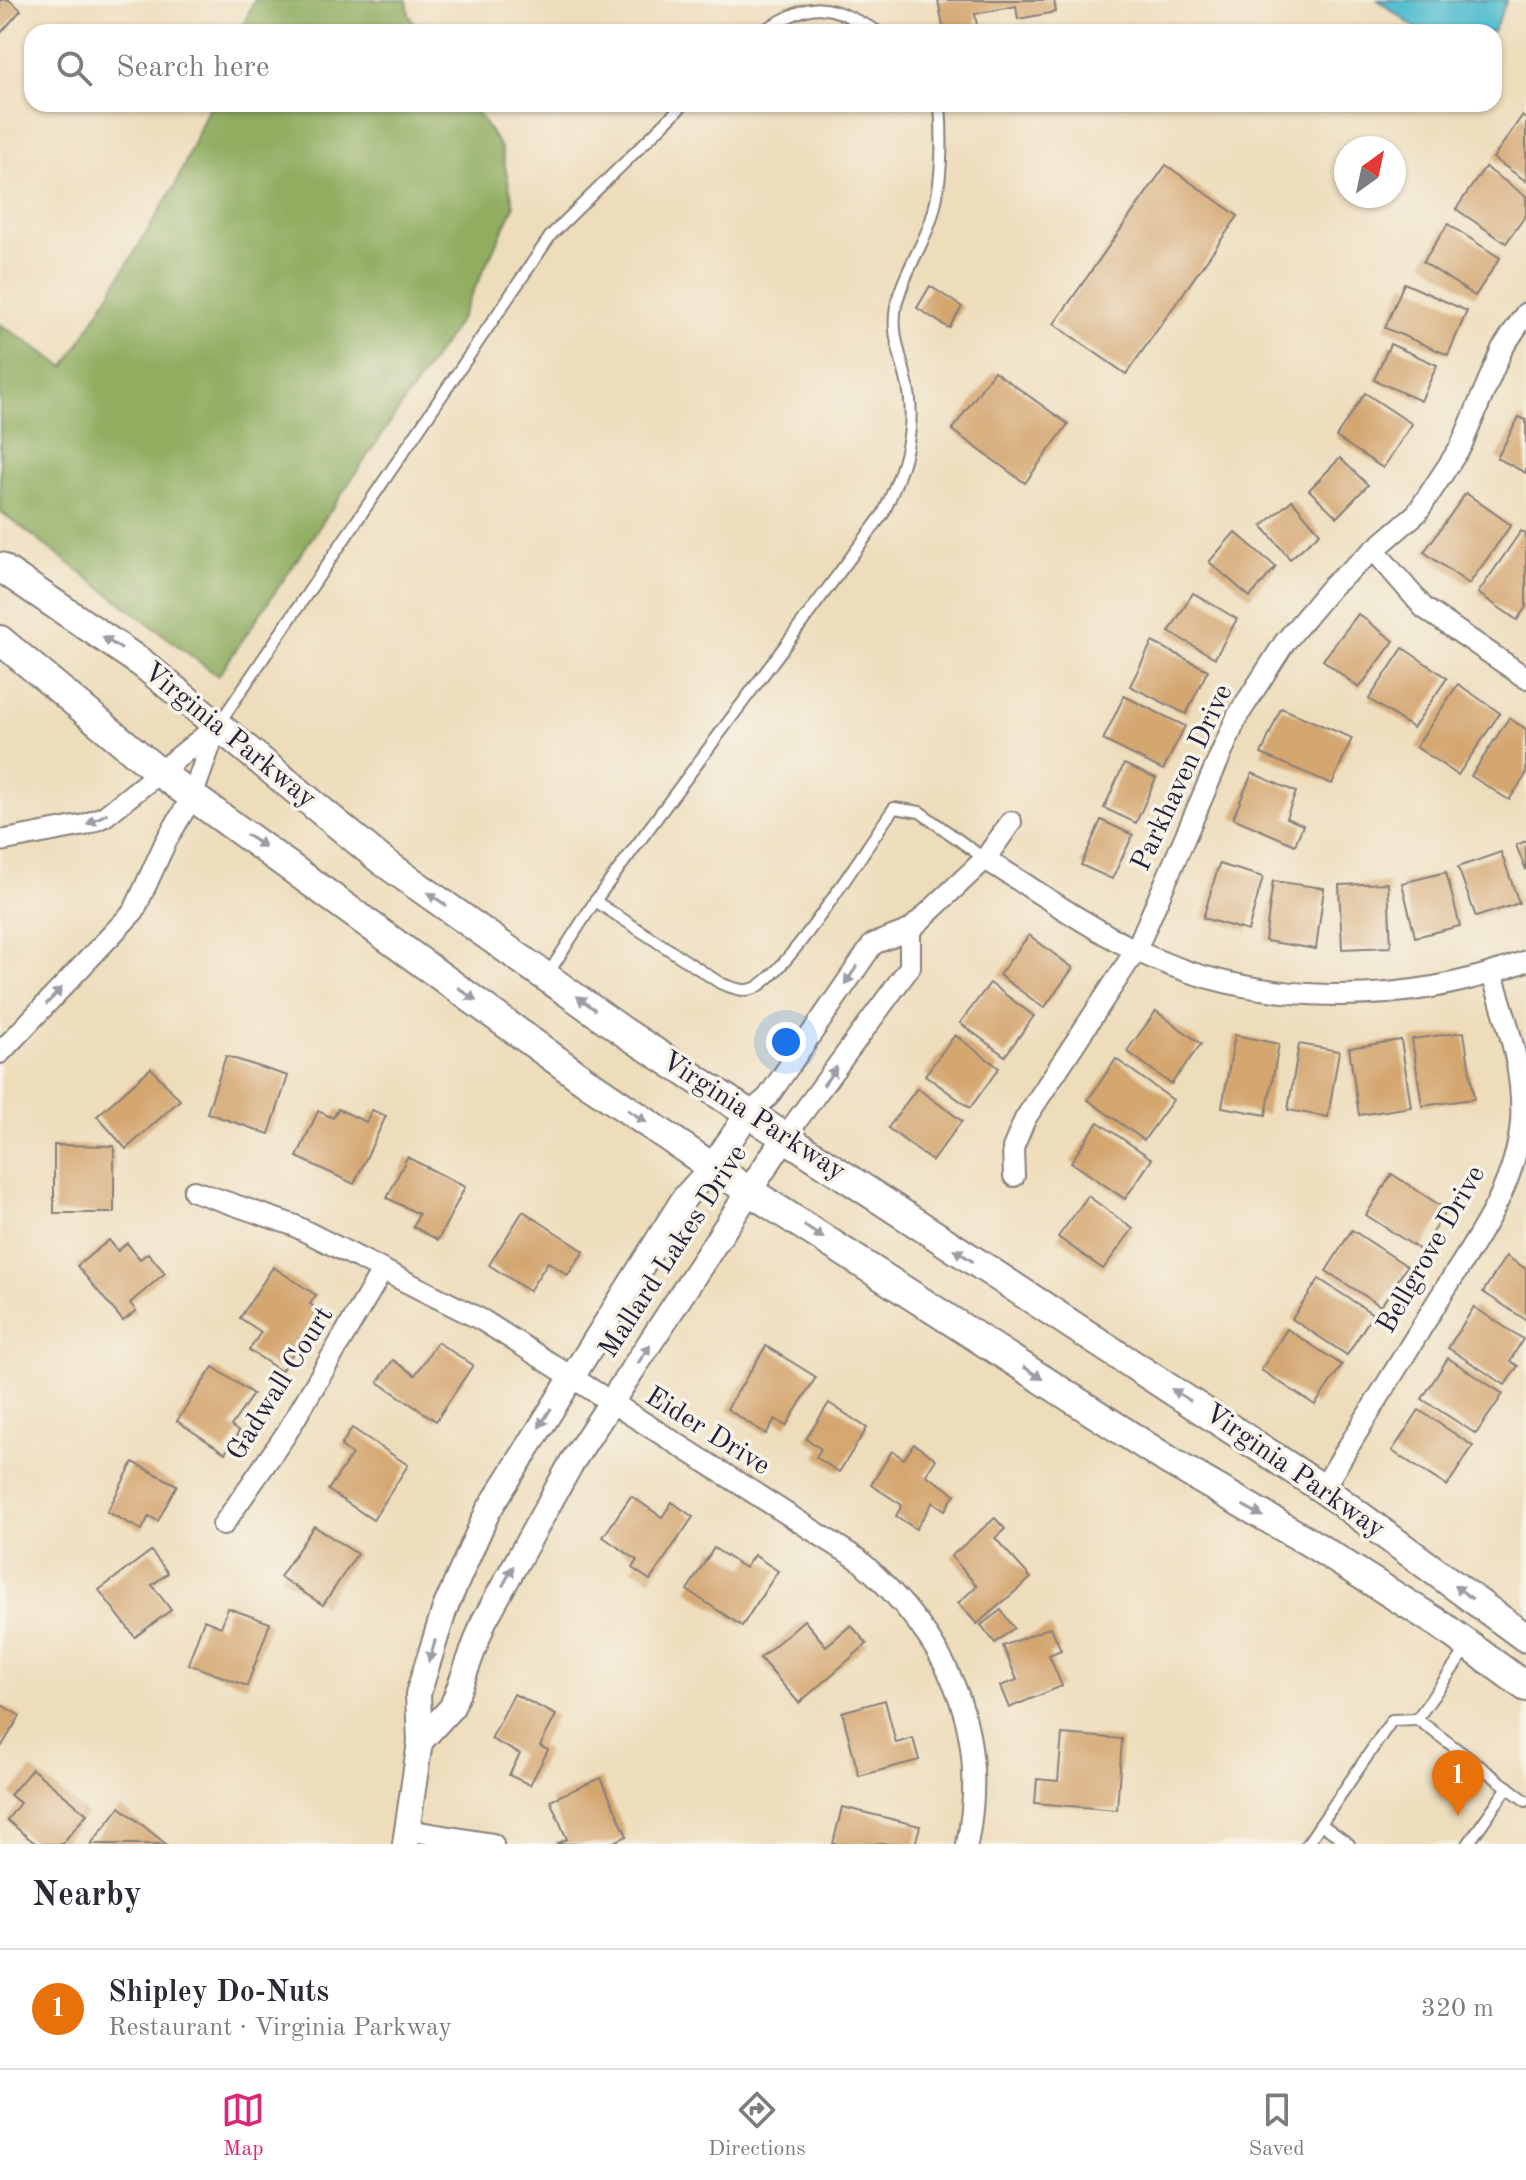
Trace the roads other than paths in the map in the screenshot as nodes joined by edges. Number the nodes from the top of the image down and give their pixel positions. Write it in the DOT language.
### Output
graph roads {
  1 [pos="771,24"];
  2 [pos="864,24"];
  3 [pos="676,112"];
  4 [pos="941,112"];
  5 [pos="1526,313"];
  6 [pos="1374,550"];
  7 [pos="0,567"];
  8 [pos="0,640"];
  9 [pos="1526,678"];
  10 [pos="217,726"];
  11 [pos="160,773"];
  12 [pos="192,797"];
  13 [pos="1011,822"];
  14 [pos="0,841"];
  15 [pos="985,859"];
  16 [pos="595,901"];
  17 [pos="910,930"];
  18 [pos="1136,950"];
  19 [pos="1526,961"];
  20 [pos="548,974"];
  21 [pos="1492,974"];
  22 [pos="0,1053"];
  23 [pos="747,1115"];
  24 [pos="784,1138"];
  25 [pos="712,1167"];
  26 [pos="1014,1176"];
  27 [pos="749,1190"];
  28 [pos="194,1191"];
  29 [pos="382,1271"];
  30 [pos="570,1377"];
  31 [pos="611,1405"];
  32 [pos="1323,1489"];
  33 [pos="223,1525"];
  34 [pos="1526,1638"];
  35 [pos="1469,1645"];
  36 [pos="1526,1687"];
  37 [pos="1417,1719"];
  38 [pos="420,1742"];
  39 [pos="1508,1787"];
  40 [pos="1526,1801"];
  41 [pos="1321,1824"];
  42 [pos="406,1837"];
  43 [pos="493,1844"];
  44 [pos="967,1844"];
  45 [pos="1307,1844"];
  46 [pos="1349,1844"];
  47 [pos="1468,1844"];
  1 -- 2 [label="lane"];
  3 -- 10 [label="lane"];
  4 -- 16 [label="lane"];
  5 -- 6 [label="street, Parkhaven Drive"];
  6 -- 9 [label="street"];
  6 -- 18 [label="street, Parkhaven Drive"];
  10 -- 7 [label="main road, Virginia Parkway, one-way"];
  8 -- 11 [label="main road, Virginia Parkway"];
  10 -- 11 [label="street"];
  10 -- 12 [label="street"];
  20 -- 10 [label="main road, Virginia Parkway, one-way"];
  11 -- 12 [label="main road, Virginia Parkway"];
  11 -- 14 [label="street, one-way"];
  22 -- 12 [label="street, one-way"];
  12 -- 25 [label="main road, Virginia Parkway, one-way"];
  13 -- 15 [label="street"];
  15 -- 16 [label="lane"];
  15 -- 17 [label="street"];
  15 -- 18 [label="street"];
  16 -- 20 [label="lane"];
  17 -- 23 [label="street, one-way"];
  24 -- 17 [label="street, Mallard Lakes Drive, one-way"];
  18 -- 21 [label="street"];
  18 -- 26 [label="street, Parkhaven Drive"];
  19 -- 21 [label="street"];
  23 -- 20 [label="main road, Virginia Parkway, one-way"];
  21 -- 32 [label="street, Bellgrove Drive"];
  23 -- 24 [label="main road, Virginia Parkway"];
  23 -- 25 [label="street, Mallard Lakes Drive"];
  24 -- 27 [label="street, Mallard Lakes Drive"];
  32 -- 24 [label="main road, Virginia Parkway, one-way"];
  25 -- 27 [label="main road, Virginia Parkway"];
  25 -- 30 [label="street, Mallard Lakes Drive"];
  31 -- 27 [label="street, Mallard Lakes Drive, one-way"];
  27 -- 35 [label="main road, Virginia Parkway, one-way"];
  28 -- 29 [label="street, Eider Drive"];
  29 -- 30 [label="street, Eider Drive"];
  29 -- 33 [label="street, Gadwall Court"];
  30 -- 31 [label="street, Eider Drive"];
  30 -- 38 [label="street, Mallard Lakes Drive, one-way"];
  38 -- 31 [label="street, Mallard Lakes Drive, one-way"];
  31 -- 44 [label="street, Eider Drive"];
  34 -- 32 [label="main road, Virginia Parkway, one-way"];
  35 -- 36 [label="main road, Virginia Parkway"];
  35 -- 37 [label="lane"];
  37 -- 39 [label="lane"];
  37 -- 41 [label="lane"];
  38 -- 42 [label="street, Mallard Lakes Drive"];
  39 -- 40 [label="lane"];
  39 -- 47 [label="lane"];
  41 -- 45 [label="lane"];
  41 -- 46 [label="lane"];
  42 -- 43 [label="street"];
}
